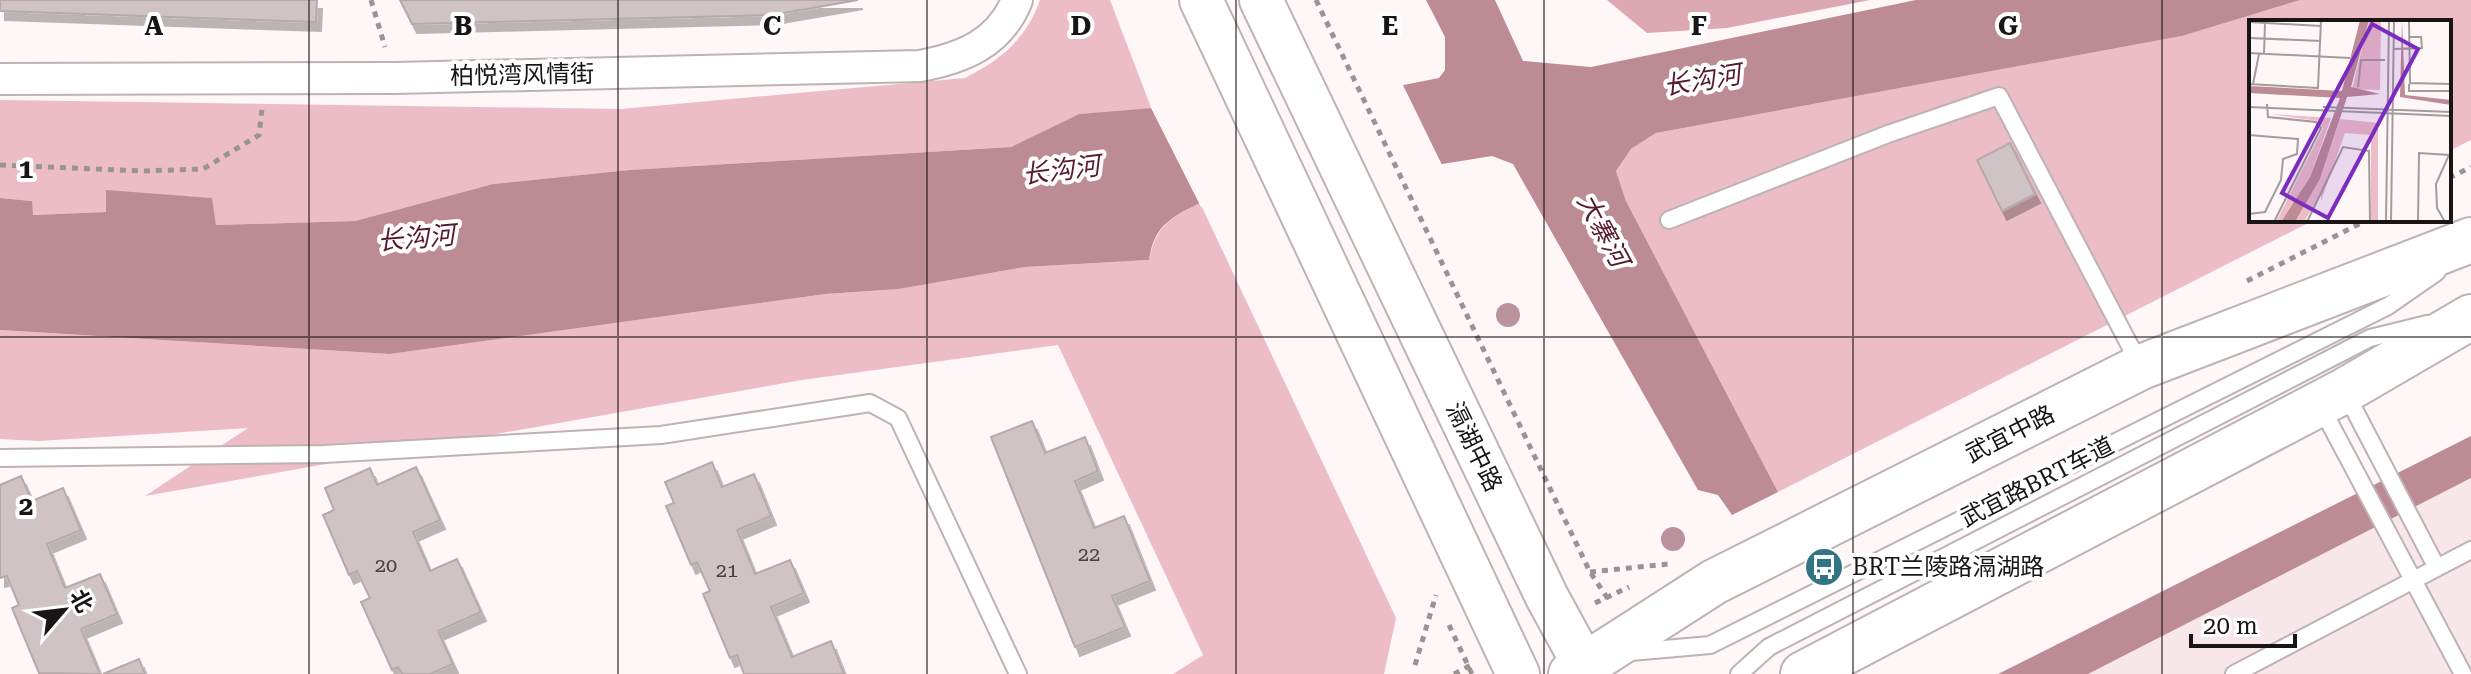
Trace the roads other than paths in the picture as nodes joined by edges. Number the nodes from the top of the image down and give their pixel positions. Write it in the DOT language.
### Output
graph roads {
  1 [pos="1017,0"];
  2 [pos="1201,0"];
  3 [pos="1261,0"];
  4 [pos="0,79"];
  5 [pos="1669,220"];
  6 [pos="2471,240"];
  7 [pos="2471,248"];
  8 [pos="2471,315"];
  9 [pos="2141,367"];
  10 [pos="2332,397"];
  11 [pos="0,458"];
  12 [pos="2471,550"];
  13 [pos="2437,568"];
  14 [pos="2413,580"];
  15 [pos="1582,671"];
  16 [pos="1018,674"];
  17 [pos="1518,674"];
  18 [pos="1739,674"];
  19 [pos="1803,674"];
  20 [pos="2234,674"];
  21 [pos="2463,674"];
  1 -- 4 [label="street, 柏悦湾风情街"];
  2 -- 17 [label="main road"];
  3 -- 15 [label="main road, 滆湖中路"];
  5 -- 9 [label="lane"];
  6 -- 9 [label="main road, 武宜中路"];
  7 -- 15 [label="lane, 武宜路BRT车道"];
  8 -- 10 [label="main road"];
  8 -- 18 [label="lane, 武宜路BRT车道"];
  9 -- 15 [label="main road, 武宜中路"];
  10 -- 13 [label="lane"];
  10 -- 14 [label="lane"];
  10 -- 19 [label="main road"];
  11 -- 16 [label="lane"];
  12 -- 13 [label="lane"];
  13 -- 14 [label="lane"];
  14 -- 20 [label="lane"];
  14 -- 21 [label="lane"];
}
